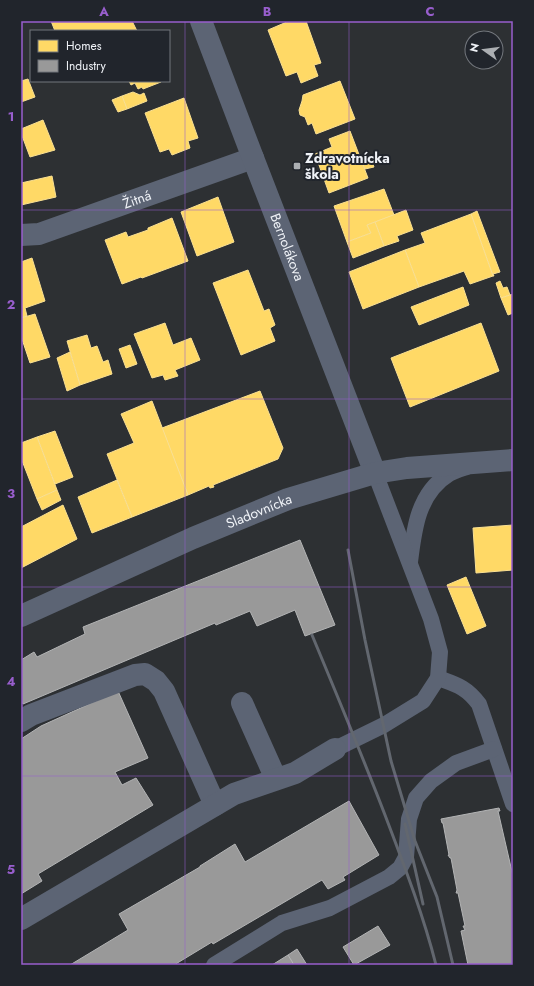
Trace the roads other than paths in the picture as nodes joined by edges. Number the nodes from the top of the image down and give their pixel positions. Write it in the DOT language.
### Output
graph roads {
  1 [pos="201,21"];
  2 [pos="253,158"];
  3 [pos="21,235"];
  4 [pos="513,460"];
  5 [pos="479,463"];
  6 [pos="375,473"];
  7 [pos="410,563"];
  8 [pos="21,616"];
  9 [pos="438,678"];
  10 [pos="242,703"];
  11 [pos="21,721"];
  12 [pos="494,748"];
  13 [pos="335,749"];
  14 [pos="276,779"];
  15 [pos="513,804"];
  16 [pos="215,805"];
  17 [pos="21,919"];
  18 [pos="214,965"];
  1 -- 2 [label="street, Bernolákova"];
  2 -- 3 [label="street, Žitná"];
  2 -- 6 [label="street, Bernolákova"];
  4 -- 5 [label="street, Sladovnícka"];
  5 -- 6 [label="street, Sladovnícka"];
  5 -- 7 [label="lane"];
  6 -- 7 [label="lane"];
  6 -- 8 [label="street, Sladovnícka"];
  7 -- 9 [label="lane"];
  9 -- 12 [label="lane"];
  9 -- 13 [label="lane"];
  10 -- 14 [label="street"];
  11 -- 16 [label="street"];
  12 -- 15 [label="lane"];
  12 -- 18 [label="lane"];
  13 -- 14 [label="street"];
  14 -- 16 [label="street"];
  16 -- 17 [label="street"];
}
